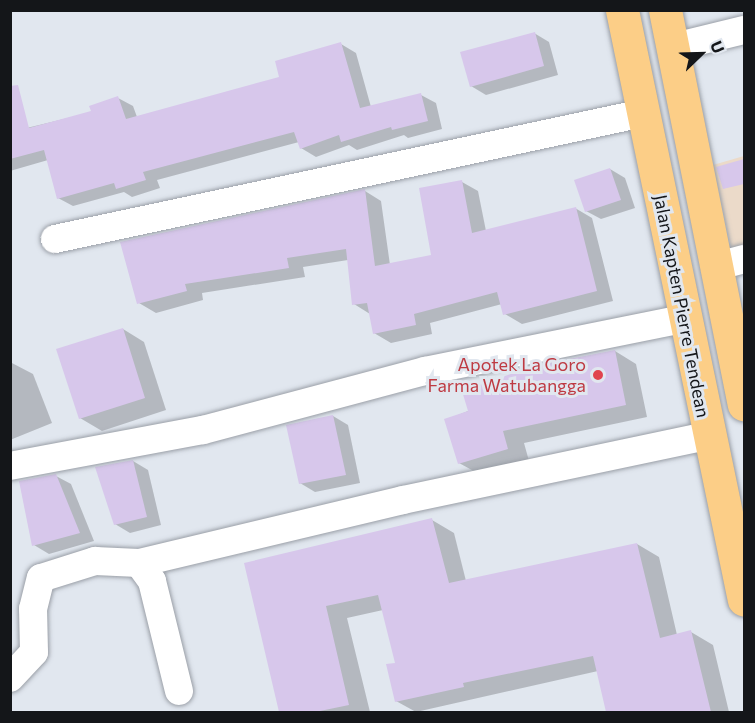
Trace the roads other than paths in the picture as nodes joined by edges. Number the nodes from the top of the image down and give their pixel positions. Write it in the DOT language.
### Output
graph roads {
  1 [pos="622,10"];
  2 [pos="665,10"];
  3 [pos="744,30"];
  4 [pos="674,47"];
  5 [pos="643,113"];
  6 [pos="55,239"];
  7 [pos="731,262"];
  8 [pos="684,319"];
  9 [pos="744,404"];
  10 [pos="708,436"];
  11 [pos="10,466"];
  12 [pos="139,563"];
  13 [pos="744,600"];
  14 [pos="10,678"];
  15 [pos="178,691"];
  1 -- 5 [label="highway, Jalan Kapten Pierre Tendean"];
  2 -- 4 [label="highway"];
  3 -- 4 [label="street"];
  4 -- 7 [label="highway"];
  5 -- 6 [label="street"];
  5 -- 8 [label="highway, Jalan Kapten Pierre Tendean"];
  7 -- 9 [label="highway"];
  8 -- 10 [label="highway, Jalan Kapten Pierre Tendean"];
  8 -- 11 [label="street"];
  10 -- 12 [label="street"];
  10 -- 13 [label="highway, Jalan Kapten Pierre Tendean"];
  12 -- 14 [label="street"];
  12 -- 15 [label="street"];
}
